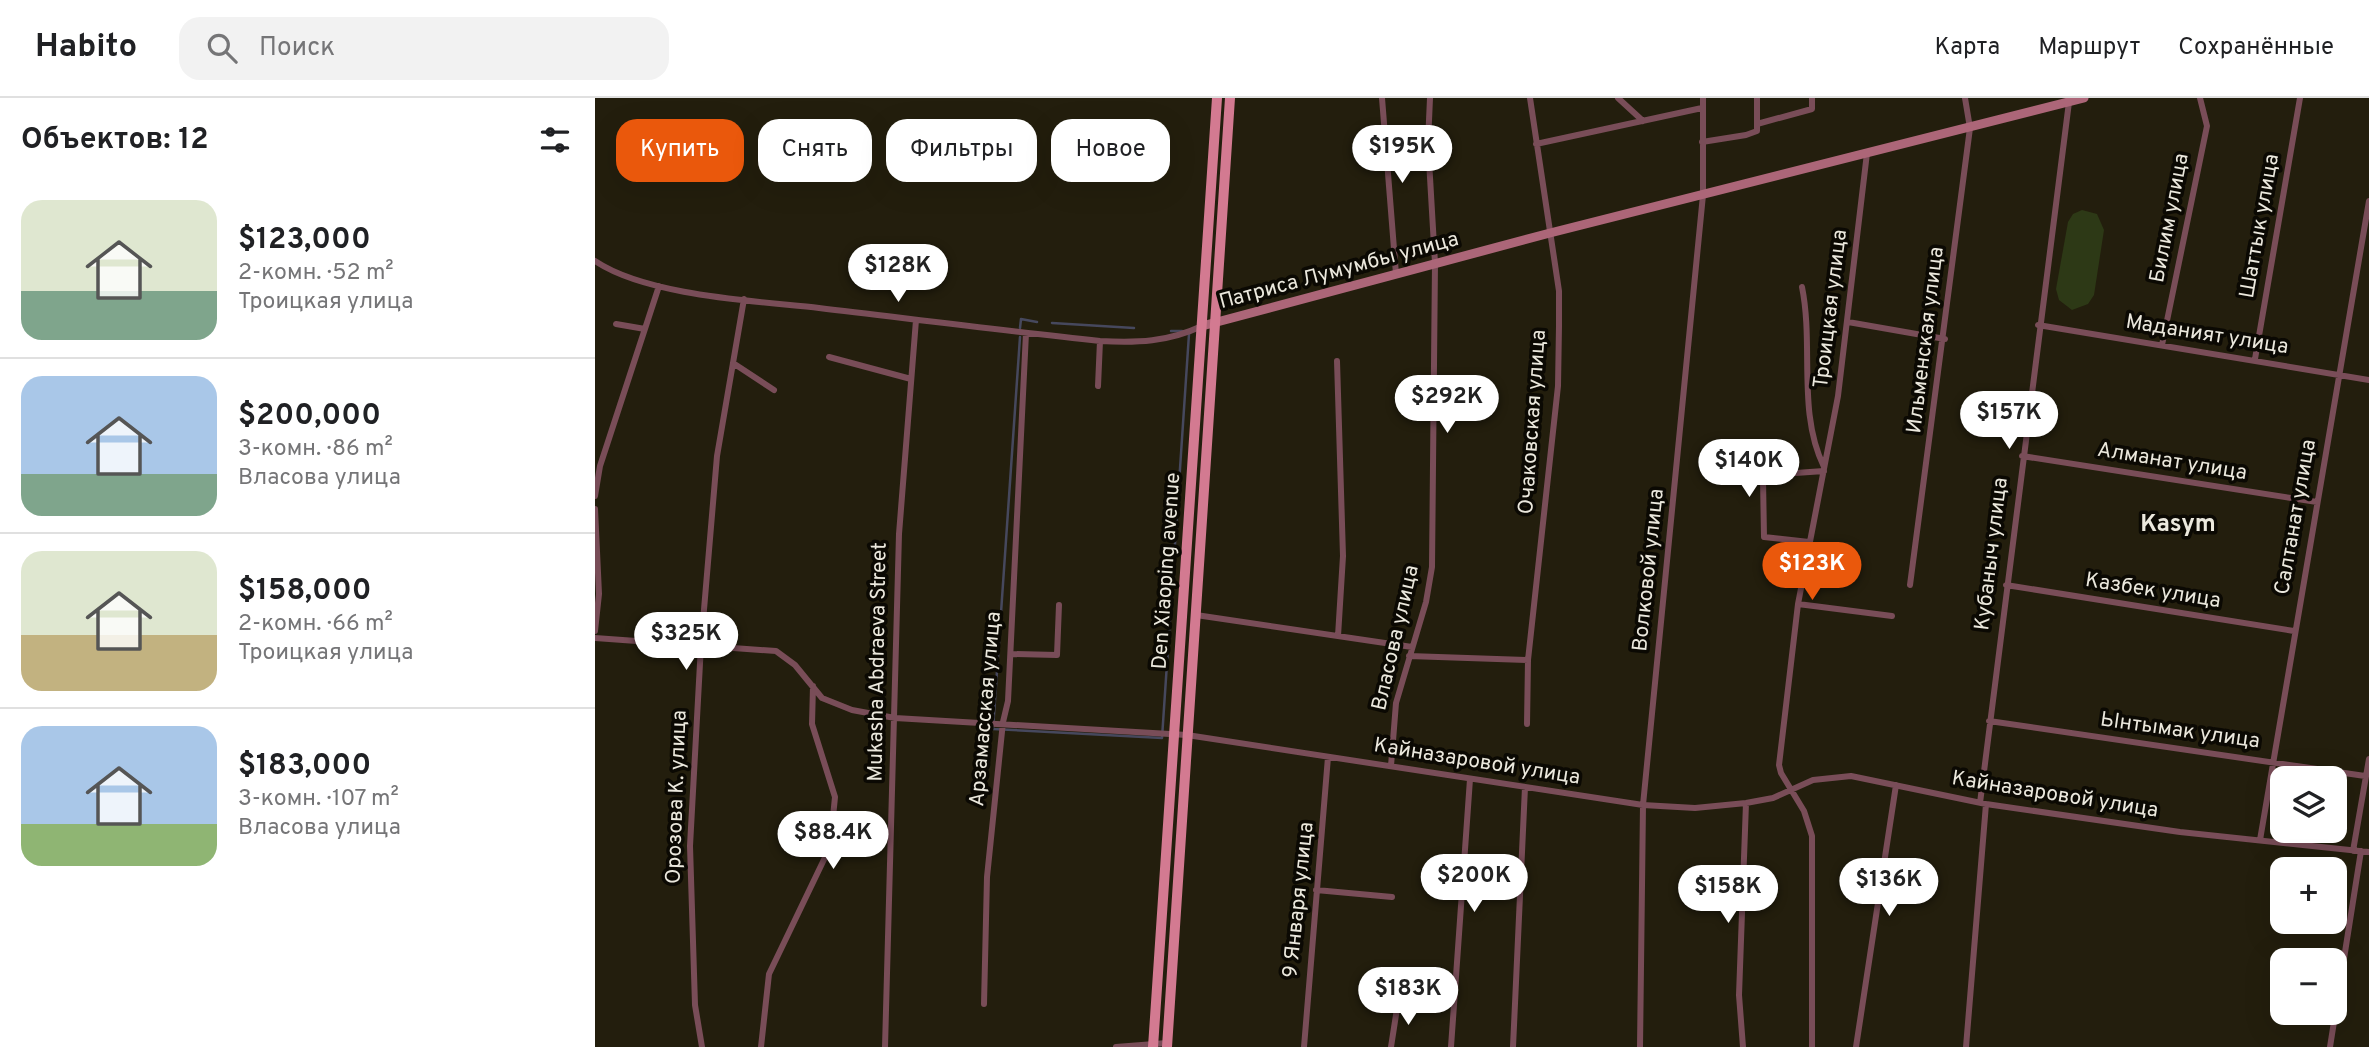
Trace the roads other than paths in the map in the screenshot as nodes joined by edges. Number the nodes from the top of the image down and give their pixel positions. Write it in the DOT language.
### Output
graph roads {
  1 [pos="1217,98"];
  2 [pos="1230,98"];
  3 [pos="1382,98"];
  4 [pos="1430,98"];
  5 [pos="1530,98"];
  6 [pos="1618,98"];
  7 [pos="1703,98"];
  8 [pos="1757,98"];
  9 [pos="1812,98"];
  10 [pos="1965,98"];
  11 [pos="2084,98"];
  12 [pos="2200,98"];
  13 [pos="2300,98"];
  14 [pos="2069,103"];
  15 [pos="1702,108"];
  16 [pos="1643,121"];
  17 [pos="1757,124"];
  18 [pos="1969,128"];
  19 [pos="1702,142"];
  20 [pos="1536,144"];
  21 [pos="1867,153"];
  22 [pos="1703,195"];
  23 [pos="2369,201"];
  24 [pos="1550,233"];
  25 [pos="595,261"];
  26 [pos="1435,263"];
  27 [pos="1396,274"];
  28 [pos="659,286"];
  29 [pos="1802,287"];
  30 [pos="744,299"];
  31 [pos="916,320"];
  32 [pos="1215,322"];
  33 [pos="1848,322"];
  34 [pos="616,324"];
  35 [pos="2038,325"];
  36 [pos="1202,326"];
  37 [pos="645,329"];
  38 [pos="1026,333"];
  39 [pos="1945,339"];
  40 [pos="1100,341"];
  41 [pos="2162,345"];
  42 [pos="829,357"];
  43 [pos="2255,359"];
  44 [pos="1337,361"];
  45 [pos="733,363"];
  46 [pos="2338,375"];
  47 [pos="911,380"];
  48 [pos="2369,380"];
  49 [pos="1098,386"];
  50 [pos="774,390"];
  51 [pos="2022,456"];
  52 [pos="1824,469"];
  53 [pos="595,496"];
  54 [pos="2317,502"];
  55 [pos="595,509"];
  56 [pos="1190,519"];
  57 [pos="1202,520"];
  58 [pos="1809,542"];
  59 [pos="2006,585"];
  60 [pos="1910,586"];
  61 [pos="1798,604"];
  62 [pos="1059,605"];
  63 [pos="1196,615"];
  64 [pos="1892,616"];
  65 [pos="595,631"];
  66 [pos="2294,631"];
  67 [pos="1338,636"];
  68 [pos="595,638"];
  69 [pos="701,645"];
  70 [pos="1412,647"];
  71 [pos="1011,654"];
  72 [pos="1409,656"];
  73 [pos="1528,660"];
  74 [pos="813,687"];
  75 [pos="895,718"];
  76 [pos="1989,721"];
  77 [pos="1003,722"];
  78 [pos="1527,724"];
  79 [pos="1175,733"];
  80 [pos="1187,735"];
  81 [pos="1328,757"];
  82 [pos="2369,758"];
  83 [pos="2272,763"];
  84 [pos="1391,766"];
  85 [pos="2365,776"];
  86 [pos="1470,779"];
  87 [pos="1896,785"];
  88 [pos="1525,787"];
  89 [pos="1793,790"];
  90 [pos="1746,803"];
  91 [pos="1983,803"];
  92 [pos="1643,804"];
  93 [pos="2260,840"];
  94 [pos="2353,850"];
  95 [pos="2365,851"];
  96 [pos="1316,890"];
  97 [pos="1392,897"];
  98 [pos="1398,1002"];
  99 [pos="983,1004"];
  100 [pos="1153,1045"];
  101 [pos="1167,1045"];
  102 [pos="702,1047"];
  103 [pos="761,1047"];
  104 [pos="885,1047"];
  105 [pos="1116,1047"];
  106 [pos="1304,1047"];
  107 [pos="1391,1047"];
  108 [pos="1451,1047"];
  109 [pos="1513,1047"];
  110 [pos="1640,1047"];
  111 [pos="1743,1047"];
  112 [pos="1812,1047"];
  113 [pos="1856,1047"];
  114 [pos="1966,1047"];
  115 [pos="2330,1047"];
  1 -- 36 [label="main road, Den Xiaoping avenue"];
  2 -- 32 [label="main road, Den Xiaoping avenue"];
  3 -- 27 [label="street"];
  4 -- 26 [label="street, Власова улица"];
  5 -- 20 [label="street, Очаковская улица"];
  6 -- 16 [label="street"];
  7 -- 15 [label="street, Волковой улица"];
  8 -- 17 [label="street"];
  9 -- 17 [label="street"];
  10 -- 18 [label="street, Ильменская улица"];
  11 -- 14 [label="street, Патриса Лумумбы улица"];
  12 -- 41 [label="street, Билим улица"];
  13 -- 43 [label="street, Шаттык улица"];
  14 -- 18 [label="street, Патриса Лумумбы улица"];
  14 -- 35 [label="street, Кубаныч улица"];
  15 -- 16 [label="street"];
  15 -- 19 [label="street, Волковой улица"];
  16 -- 20 [label="street"];
  17 -- 19 [label="street"];
  18 -- 21 [label="street, Патриса Лумумбы улица"];
  18 -- 39 [label="street, Ильменская улица"];
  19 -- 22 [label="street, Волковой улица"];
  20 -- 24 [label="street, Очаковская улица"];
  21 -- 22 [label="street, Патриса Лумумбы улица"];
  21 -- 33 [label="street, Троицкая улица"];
  22 -- 24 [label="street, Патриса Лумумбы улица"];
  22 -- 92 [label="street, Волковой улица"];
  23 -- 46 [label="street, Салтанат улица"];
  24 -- 26 [label="street, Патриса Лумумбы улица"];
  24 -- 73 [label="street, Очаковская улица"];
  25 -- 28 [label="street, Патриса Лумумбы улица"];
  26 -- 27 [label="street, Патриса Лумумбы улица"];
  26 -- 70 [label="street, Власова улица"];
  27 -- 32 [label="street, Патриса Лумумбы улица"];
  28 -- 30 [label="street, Патриса Лумумбы улица"];
  28 -- 37 [label="street"];
  29 -- 52 [label="street, Троицкая улица"];
  30 -- 31 [label="street, Патриса Лумумбы улица"];
  30 -- 45 [label="street, Орозова К. улица"];
  31 -- 38 [label="street, Патриса Лумумбы улица"];
  31 -- 47 [label="street, Mukasha Abdraeva Street"];
  32 -- 36 [label="street, Патриса Лумумбы улица"];
  32 -- 57 [label="main road, Den Xiaoping avenue"];
  33 -- 39 [label="street"];
  33 -- 52 [label="street, Троицкая улица"];
  34 -- 37 [label="street"];
  35 -- 41 [label="street, Маданият улица"];
  35 -- 51 [label="street, Кубаныч улица"];
  36 -- 40 [label="street, Патриса Лумумбы улица"];
  36 -- 56 [label="main road, Den Xiaoping avenue"];
  37 -- 53 [label="street"];
  38 -- 40 [label="street, Патриса Лумумбы улица"];
  38 -- 71 [label="street, Арзамасская улица"];
  39 -- 60 [label="street, Ильменская улица"];
  40 -- 49 [label="street"];
  41 -- 43 [label="street, Маданият улица"];
  42 -- 47 [label="street"];
  43 -- 46 [label="street, Маданият улица"];
  44 -- 67 [label="street"];
  45 -- 50 [label="street"];
  45 -- 69 [label="street, Орозова К. улица"];
  46 -- 48 [label="street, Маданият улица"];
  46 -- 54 [label="street, Салтанат улица"];
  47 -- 75 [label="street, Mukasha Abdraeva Street"];
  51 -- 54 [label="street, Алманат улица"];
  51 -- 59 [label="street, Кубаныч улица"];
  52 -- 58 [label="street, Троицкая улица"];
  52 -- 58 [label="street"];
  54 -- 66 [label="street, Салтанат улица"];
  55 -- 65 [label="street"];
  56 -- 57 [label="main road"];
  56 -- 79 [label="main road, Den Xiaoping avenue"];
  57 -- 63 [label="main road, Den Xiaoping avenue"];
  58 -- 61 [label="street, Троицкая улица"];
  59 -- 66 [label="street, Казбек улица"];
  59 -- 76 [label="street, Кубаныч улица"];
  61 -- 64 [label="street"];
  61 -- 89 [label="street, Троицкая улица"];
  62 -- 71 [label="street"];
  63 -- 67 [label="street"];
  63 -- 80 [label="main road, Den Xiaoping avenue"];
  66 -- 83 [label="street, Салтанат улица"];
  67 -- 70 [label="street"];
  68 -- 69 [label="street, Кайназаровой улица"];
  69 -- 74 [label="street, Кайназаровой улица"];
  69 -- 102 [label="street, Орозова К. улица"];
  70 -- 72 [label="street, Власова улица"];
  71 -- 77 [label="street, Арзамасская улица"];
  72 -- 73 [label="street"];
  72 -- 84 [label="street, Власова улица"];
  73 -- 78 [label="street, Очаковская улица"];
  74 -- 75 [label="street, Кайназаровой улица"];
  74 -- 103 [label="street"];
  75 -- 77 [label="street, Кайназаровой улица"];
  75 -- 104 [label="street, Mukasha Abdraeva Street"];
  76 -- 83 [label="street, Ынтымак улица"];
  76 -- 91 [label="street, Кубаныч улица"];
  77 -- 79 [label="street, Кайназаровой улица"];
  77 -- 99 [label="street, Арзамасская улица"];
  79 -- 80 [label="street, Кайназаровой улица"];
  79 -- 100 [label="main road, Den Xiaoping avenue"];
  80 -- 81 [label="street, Кайназаровой улица"];
  80 -- 101 [label="main road, Den Xiaoping avenue"];
  81 -- 84 [label="street, Кайназаровой улица"];
  81 -- 96 [label="street, 9 Января улица"];
  82 -- 85 [label="street"];
  83 -- 85 [label="street, Ынтымак улица"];
  83 -- 93 [label="street, Салтанат улица"];
  84 -- 86 [label="street, Кайназаровой улица"];
  85 -- 94 [label="street"];
  86 -- 88 [label="street, Кайназаровой улица"];
  86 -- 108 [label="street"];
  87 -- 89 [label="street, Кайназаровой улица"];
  87 -- 91 [label="street, Кайназаровой улица"];
  87 -- 113 [label="street"];
  88 -- 92 [label="street, Кайназаровой улица"];
  88 -- 109 [label="street"];
  89 -- 90 [label="street, Кайназаровой улица"];
  89 -- 112 [label="street, Троицкая улица"];
  90 -- 92 [label="street, Кайназаровой улица"];
  90 -- 111 [label="street"];
  91 -- 93 [label="street, Кайназаровой улица"];
  91 -- 114 [label="street, Кубаныч улица"];
  92 -- 110 [label="street, Волковой улица"];
  93 -- 94 [label="street, Кайназаровой улица"];
  94 -- 95 [label="street, Кайназаровой улица"];
  95 -- 115 [label="street"];
  96 -- 97 [label="street"];
  96 -- 106 [label="street, 9 Января улица"];
  98 -- 107 [label="street"];
  100 -- 101 [label="street"];
  100 -- 105 [label="street"];
}
